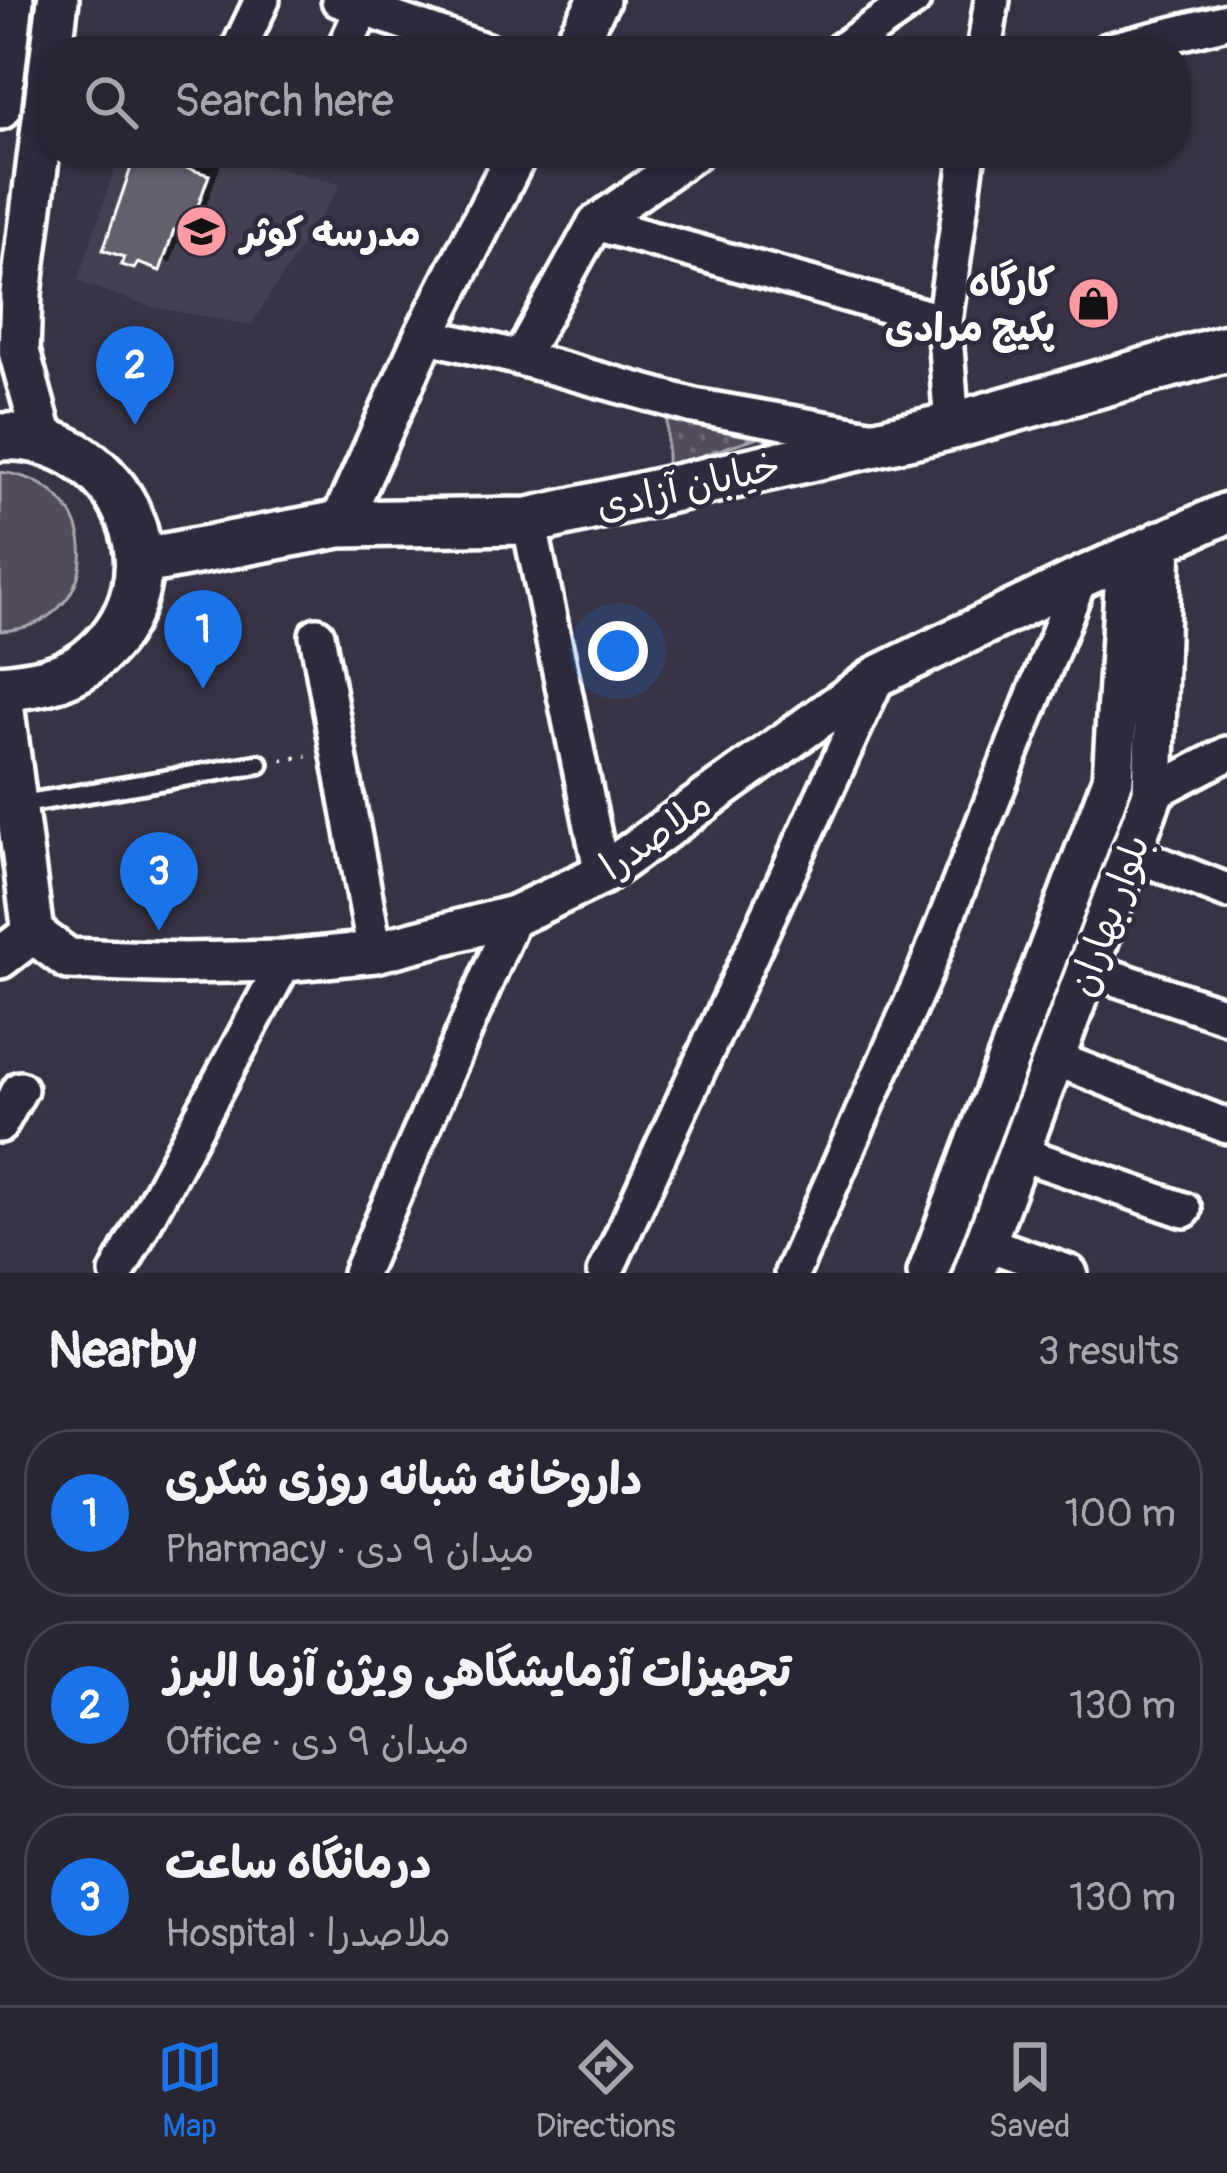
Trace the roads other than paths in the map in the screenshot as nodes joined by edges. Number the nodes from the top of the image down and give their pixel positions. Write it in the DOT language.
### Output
graph roads {
  1 [pos="14,0"];
  2 [pos="58,0"];
  3 [pos="262,0"];
  4 [pos="599,0"];
  5 [pos="913,0"];
  6 [pos="992,0"];
  7 [pos="356,3"];
  8 [pos="1227,21"];
  9 [pos="53,36"];
  10 [pos="245,36"];
  11 [pos="347,36"];
  12 [pos="446,36"];
  13 [pos="579,36"];
  14 [pos="861,36"];
  15 [pos="986,36"];
  16 [pos="1167,36"];
  17 [pos="0,110"];
  18 [pos="37,168"];
  19 [pos="509,168"];
  20 [pos="674,168"];
  21 [pos="966,168"];
  22 [pos="595,224"];
  23 [pos="944,322"];
  24 [pos="425,335"];
  25 [pos="1227,348"];
  26 [pos="520,358"];
  27 [pos="952,426"];
  28 [pos="21,437"];
  29 [pos="889,440"];
  30 [pos="1227,513"];
  31 [pos="529,521"];
  32 [pos="340,524"];
  33 [pos="1144,549"];
  34 [pos="139,562"];
  35 [pos="1079,578"];
  36 [pos="317,635"];
  37 [pos="878,676"];
  38 [pos="0,688"];
  39 [pos="1227,754"];
  40 [pos="259,764"];
  41 [pos="1153,793"];
  42 [pos="12,822"];
  43 [pos="1131,853"];
  44 [pos="602,874"];
  45 [pos="1227,892"];
  46 [pos="514,916"];
  47 [pos="33,933"];
  48 [pos="375,952"];
  49 [pos="0,958"];
  50 [pos="285,961"];
  51 [pos="1088,969"];
  52 [pos="1227,1016"];
  53 [pos="1056,1059"];
  54 [pos="20,1089"];
  55 [pos="0,1125"];
  56 [pos="1227,1126"];
  57 [pos="1019,1153"];
  58 [pos="1184,1210"];
  59 [pos="979,1258"];
  60 [pos="116,1273"];
  61 [pos="360,1273"];
  62 [pos="605,1273"];
  63 [pos="791,1273"];
  64 [pos="928,1273"];
  65 [pos="1070,1273"];
  1 -- 17 [label="street"];
  2 -- 9 [label="street"];
  3 -- 10 [label="street"];
  4 -- 13 [label="street"];
  5 -- 14 [label="street"];
  6 -- 15 [label="street"];
  7 -- 11 [label="street"];
  7 -- 12 [label="street"];
  8 -- 16 [label="street"];
  18 -- 28 [label="street"];
  19 -- 24 [label="street"];
  20 -- 22 [label="street"];
  21 -- 23 [label="street"];
  22 -- 23 [label="street"];
  22 -- 26 [label="street"];
  23 -- 27 [label="street"];
  24 -- 26 [label="street"];
  24 -- 32 [label="street"];
  25 -- 27 [label="main road, خیابان آزادی"];
  26 -- 29 [label="street"];
  27 -- 29 [label="main road, خیابان آزادی"];
  28 -- 34 [label="main road"];
  29 -- 31 [label="main road, خیابان آزادی"];
  30 -- 33 [label="street, ملاصدرا"];
  31 -- 32 [label="main road, خیابان آزادی"];
  31 -- 44 [label="street"];
  32 -- 34 [label="main road, خیابان آزادی"];
  33 -- 35 [label="street, ملاصدرا"];
  33 -- 41 [label="street, بلوار بهاران"];
  33 -- 64 [label="street, بلوار بهاران"];
  34 -- 38 [label="main road"];
  35 -- 37 [label="street, ملاصدرا"];
  35 -- 63 [label="street"];
  36 -- 48 [label="street"];
  37 -- 44 [label="street, ملاصدرا"];
  37 -- 62 [label="street"];
  38 -- 42 [label="street"];
  39 -- 41 [label="street"];
  40 -- 42 [label="lane"];
  41 -- 43 [label="street, بلوار بهاران"];
  42 -- 47 [label="street"];
  43 -- 45 [label="street"];
  43 -- 51 [label="street, بلوار بهاران"];
  44 -- 46 [label="street, ملاصدرا"];
  46 -- 48 [label="street, ملاصدرا"];
  46 -- 61 [label="street"];
  47 -- 49 [label="street"];
  47 -- 50 [label="street, ملاصدرا"];
  48 -- 50 [label="street, ملاصدرا"];
  50 -- 60 [label="street"];
  51 -- 52 [label="street"];
  51 -- 53 [label="street, بلوار بهاران"];
  53 -- 56 [label="street"];
  53 -- 57 [label="street, بلوار بهاران"];
  54 -- 55 [label="street"];
  57 -- 58 [label="street"];
  57 -- 59 [label="street, بلوار بهاران"];
  59 -- 65 [label="street"];
}
